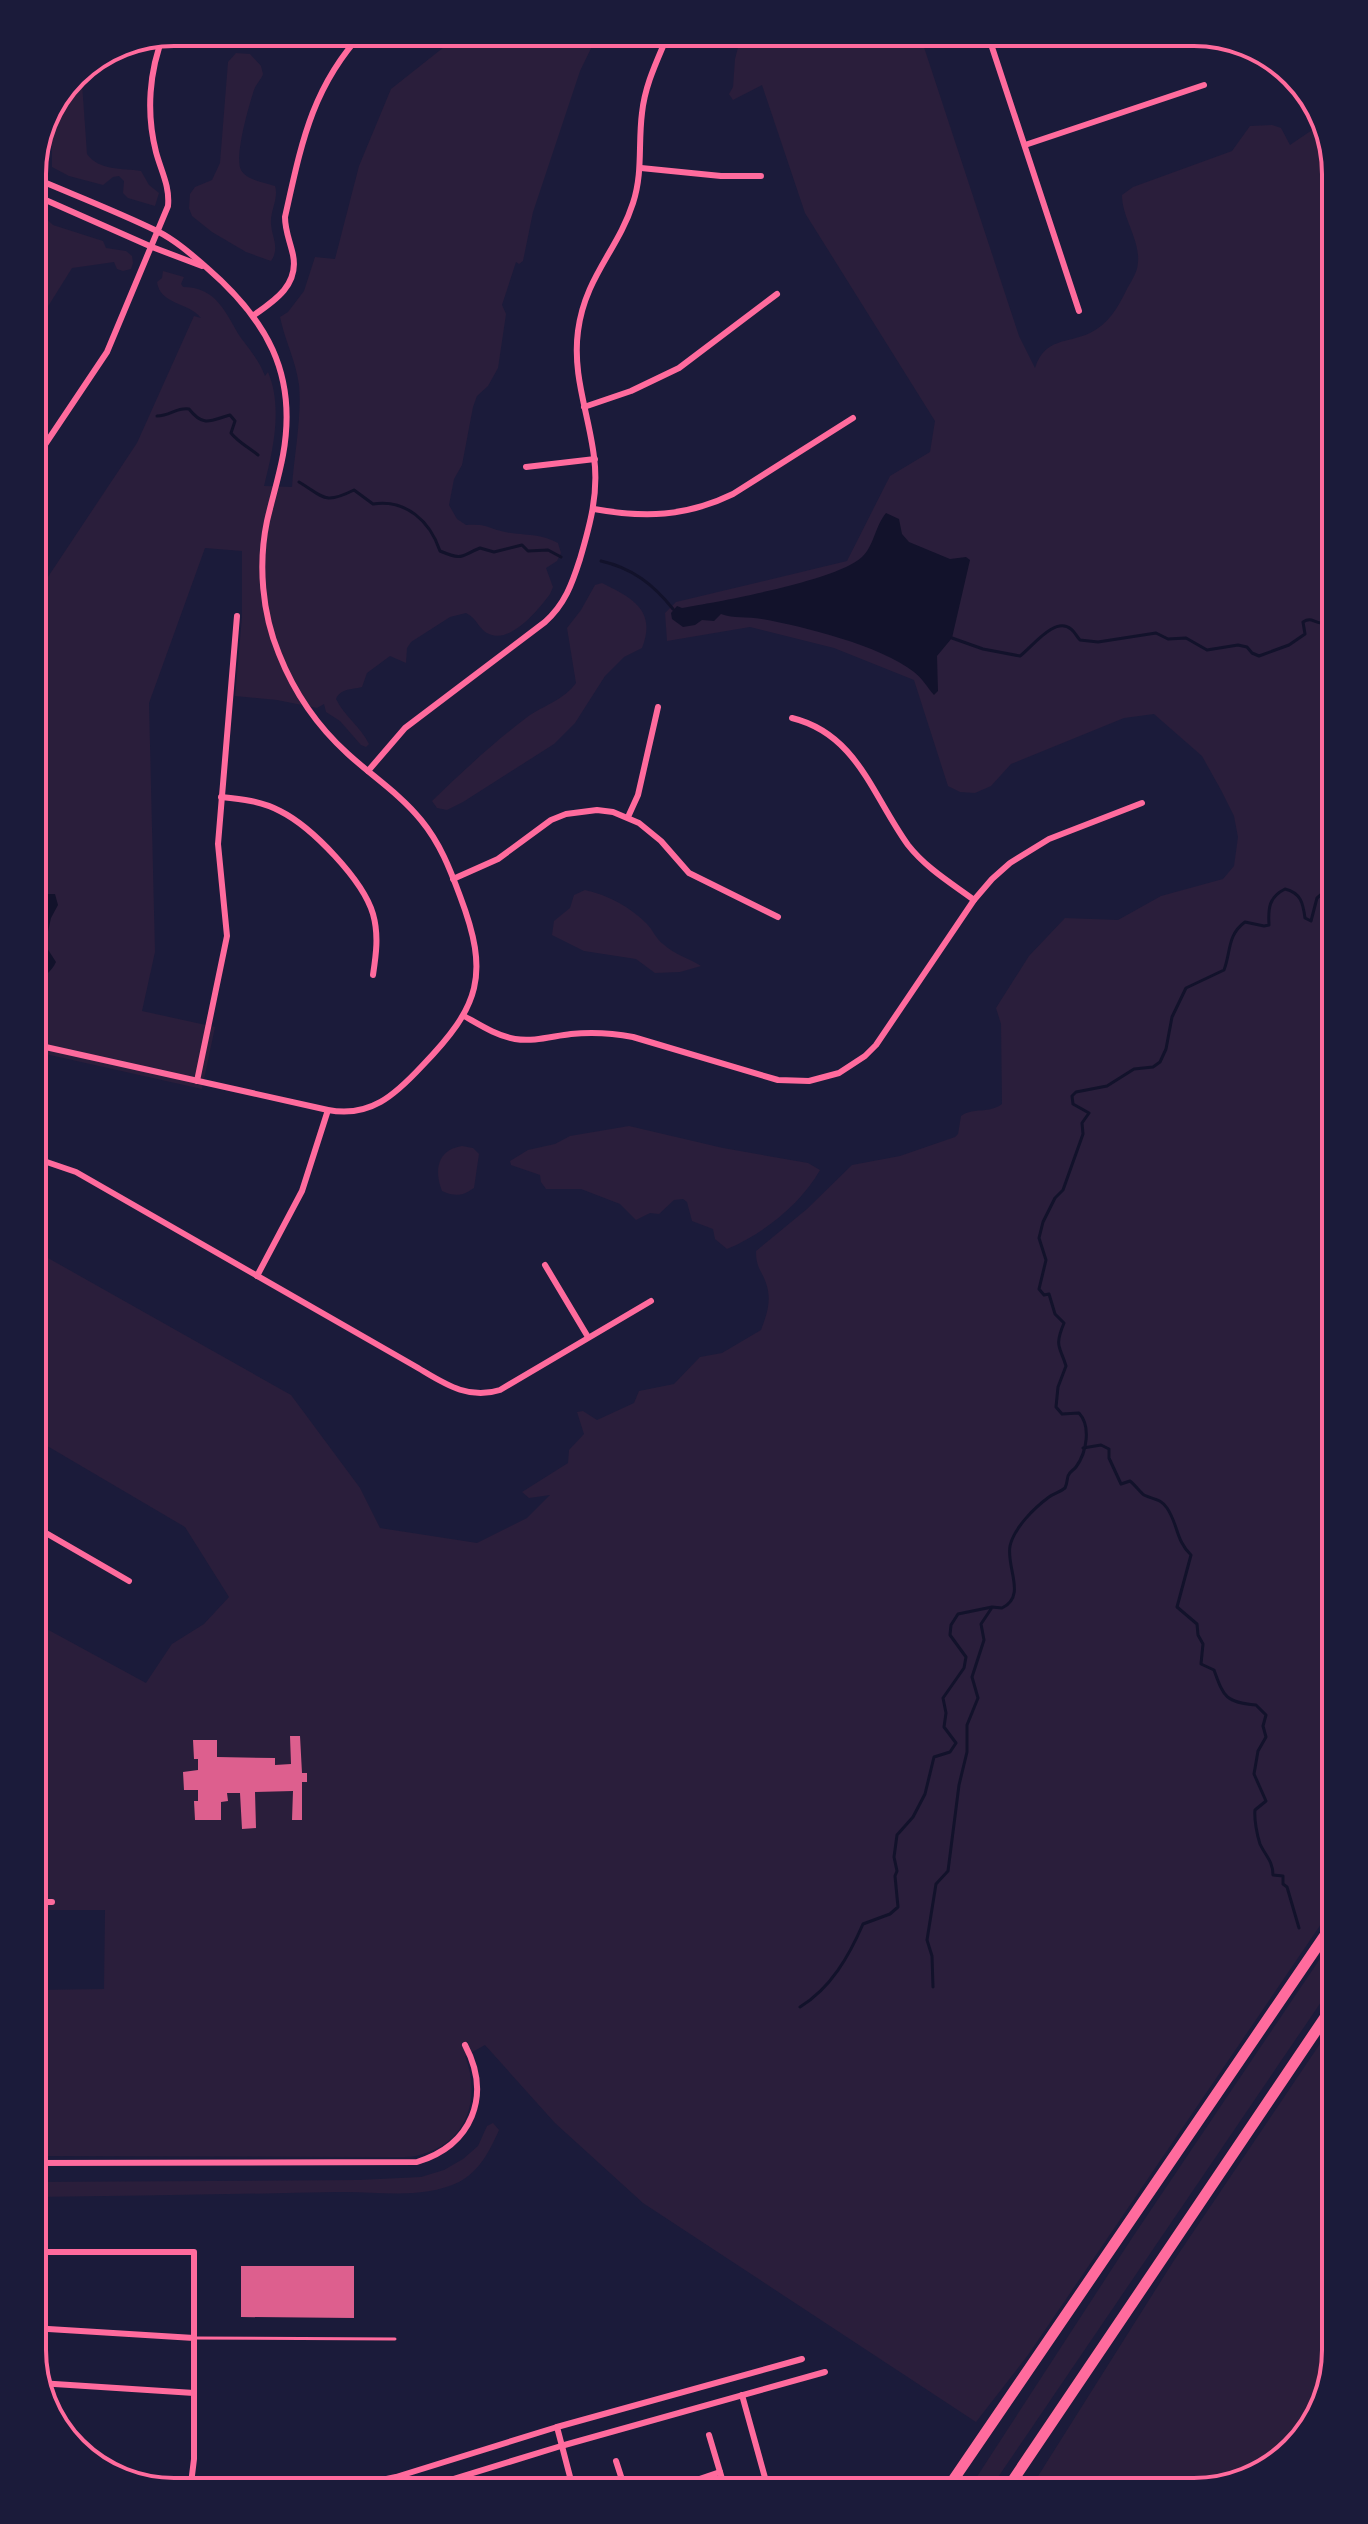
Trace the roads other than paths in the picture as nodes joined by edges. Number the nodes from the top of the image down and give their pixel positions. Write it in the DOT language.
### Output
graph roads {
  1 [pos="352,46"];
  2 [pos="664,46"];
  3 [pos="992,46"];
  4 [pos="160,47"];
  5 [pos="1204,85"];
  6 [pos="1025,145"];
  7 [pos="641,168"];
  8 [pos="761,176"];
  9 [pos="46,183"];
  10 [pos="46,200"];
  11 [pos="159,232"];
  12 [pos="152,247"];
  13 [pos="207,267"];
  14 [pos="777,294"];
  15 [pos="1079,311"];
  16 [pos="254,315"];
  17 [pos="584,407"];
  18 [pos="853,418"];
  19 [pos="46,443"];
  20 [pos="595,459"];
  21 [pos="526,467"];
  22 [pos="594,509"];
  23 [pos="237,616"];
  24 [pos="658,707"];
  25 [pos="792,718"];
  26 [pos="368,771"];
  27 [pos="221,797"];
  28 [pos="1142,803"];
  29 [pos="628,817"];
  30 [pos="453,879"];
  31 [pos="974,900"];
  32 [pos="778,917"];
  33 [pos="373,975"];
  34 [pos="464,1016"];
  35 [pos="46,1047"];
  36 [pos="197,1081"];
  37 [pos="328,1110"];
  38 [pos="46,1162"];
  39 [pos="545,1265"];
  40 [pos="257,1276"];
  41 [pos="651,1301"];
  42 [pos="588,1337"];
  43 [pos="46,1533"];
  44 [pos="129,1581"];
  45 [pos="46,1902"];
  46 [pos="52,1902"];
  47 [pos="1322,1940"];
  48 [pos="1322,2022"];
  49 [pos="465,2045"];
  50 [pos="46,2163"];
  51 [pos="46,2252"];
  52 [pos="46,2329"];
  53 [pos="194,2338"];
  54 [pos="395,2339"];
  55 [pos="802,2359"];
  56 [pos="825,2372"];
  57 [pos="51,2384"];
  58 [pos="194,2393"];
  59 [pos="742,2395"];
  60 [pos="557,2427"];
  61 [pos="709,2435"];
  62 [pos="561,2446"];
  63 [pos="616,2461"];
  64 [pos="720,2472"];
  65 [pos="191,2478"];
  66 [pos="383,2478"];
  67 [pos="457,2478"];
  68 [pos="570,2478"];
  69 [pos="621,2478"];
  70 [pos="702,2478"];
  71 [pos="722,2478"];
  72 [pos="765,2478"];
  73 [pos="955,2478"];
  74 [pos="1014,2478"];
  1 -- 16 [label="street"];
  2 -- 7 [label="street"];
  3 -- 6 [label="street"];
  4 -- 11 [label="street"];
  5 -- 6 [label="street"];
  6 -- 15 [label="street"];
  7 -- 8 [label="street"];
  7 -- 17 [label="street"];
  9 -- 11 [label="street"];
  10 -- 12 [label="street"];
  11 -- 12 [label="street"];
  11 -- 13 [label="street"];
  12 -- 13 [label="street"];
  12 -- 19 [label="street"];
  13 -- 16 [label="street"];
  14 -- 17 [label="street"];
  16 -- 26 [label="street"];
  17 -- 20 [label="street"];
  18 -- 22 [label="street"];
  20 -- 21 [label="street"];
  20 -- 22 [label="street"];
  22 -- 26 [label="street"];
  23 -- 27 [label="street"];
  24 -- 29 [label="street"];
  25 -- 31 [label="street"];
  26 -- 30 [label="street"];
  27 -- 33 [label="street"];
  27 -- 36 [label="street"];
  28 -- 31 [label="street"];
  29 -- 30 [label="street"];
  29 -- 32 [label="street"];
  30 -- 34 [label="street"];
  31 -- 34 [label="street"];
  34 -- 37 [label="street"];
  35 -- 36 [label="street"];
  36 -- 37 [label="street"];
  37 -- 40 [label="street"];
  38 -- 40 [label="street"];
  39 -- 42 [label="street"];
  40 -- 42 [label="street"];
  41 -- 42 [label="street"];
  43 -- 44 [label="street"];
  45 -- 46 [label="street"];
  47 -- 73 [label="highway"];
  48 -- 74 [label="highway"];
  49 -- 50 [label="street"];
  51 -- 53 [label="street"];
  52 -- 53 [label="street"];
  53 -- 54 [label="lane"];
  53 -- 58 [label="street"];
  55 -- 60 [label="street"];
  56 -- 59 [label="street"];
  57 -- 58 [label="street"];
  58 -- 65 [label="street"];
  59 -- 62 [label="street"];
  59 -- 72 [label="street"];
  60 -- 62 [label="street"];
  60 -- 66 [label="street"];
  61 -- 64 [label="street"];
  62 -- 67 [label="street"];
  62 -- 68 [label="street"];
  63 -- 69 [label="street"];
  64 -- 70 [label="street"];
  64 -- 71 [label="street"];
}
